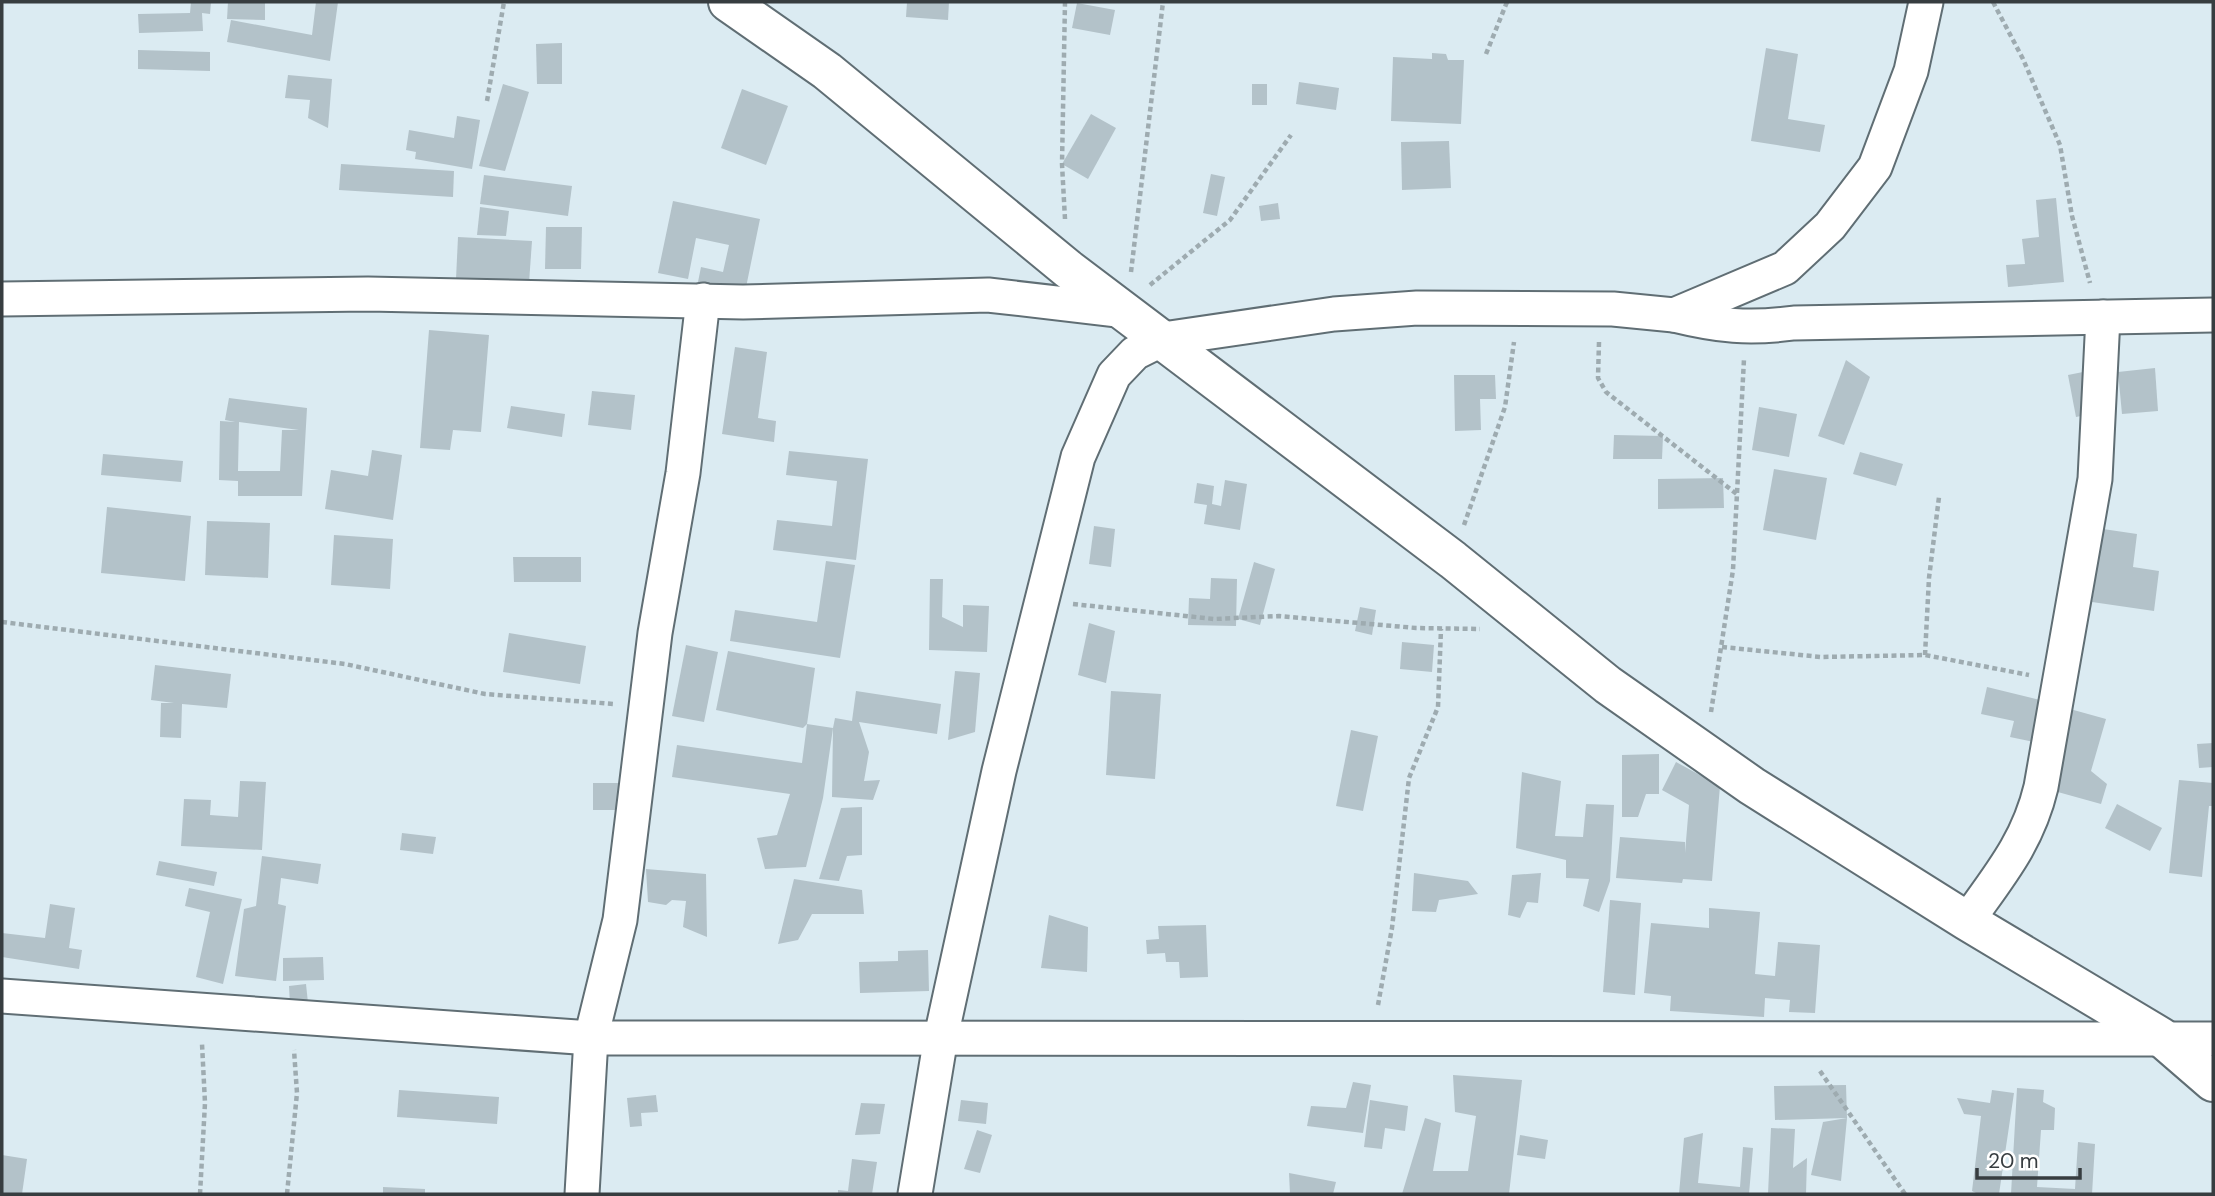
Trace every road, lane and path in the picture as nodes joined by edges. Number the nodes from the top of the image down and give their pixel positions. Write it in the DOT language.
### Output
graph roads {
  1 [pos="504,2"];
  2 [pos="728,2"];
  3 [pos="1065,2"];
  4 [pos="1163,2"];
  5 [pos="1507,2"];
  6 [pos="1926,2"];
  7 [pos="1993,2"];
  8 [pos="1486,54"];
  9 [pos="487,101"];
  10 [pos="1291,135"];
  11 [pos="1068,269"];
  12 [pos="2,299"];
  13 [pos="703,300"];
  14 [pos="1126,307"];
  15 [pos="1613,309"];
  16 [pos="1519,310"];
  17 [pos="1674,315"];
  18 [pos="2213,315"];
  19 [pos="2103,317"];
  20 [pos="1752,328"];
  21 [pos="1163,339"];
  22 [pos="1738,495"];
  23 [pos="1939,497"];
  24 [pos="1453,560"];
  25 [pos="1042,600"];
  26 [pos="2,622"];
  27 [pos="1441,629"];
  28 [pos="1540,630"];
  29 [pos="1722,648"];
  30 [pos="1925,655"];
  31 [pos="2061,681"];
  32 [pos="646,706"];
  33 [pos="1703,752"];
  34 [pos="1967,921"];
  35 [pos="2,996"];
  36 [pos="201,1011"];
  37 [pos="292,1018"];
  38 [pos="942,1037"];
  39 [pos="1373,1037"];
  40 [pos="2161,1037"];
  41 [pos="592,1038"];
  42 [pos="1794,1038"];
  43 [pos="2213,1039"];
  44 [pos="2213,1082"];
  45 [pos="200,1194"];
  46 [pos="287,1194"];
  47 [pos="582,1194"];
  48 [pos="915,1194"];
  49 [pos="1905,1194"];
  1 -- 9 [label="path"];
  2 -- 11 [label="street"];
  3 -- 11 [label="path"];
  4 -- 14 [label="path"];
  5 -- 8 [label="path"];
  6 -- 17 [label="street"];
  7 -- 19 [label="path"];
  10 -- 14 [label="path"];
  11 -- 14 [label="street"];
  12 -- 13 [label="street"];
  13 -- 14 [label="street"];
  13 -- 32 [label="street"];
  14 -- 21 [label="street"];
  15 -- 16 [label="street"];
  15 -- 17 [label="street"];
  15 -- 22 [label="path"];
  16 -- 21 [label="street"];
  16 -- 24 [label="path"];
  17 -- 20 [label="street"];
  18 -- 19 [label="street"];
  19 -- 20 [label="street"];
  19 -- 31 [label="street"];
  20 -- 22 [label="path"];
  21 -- 24 [label="street"];
  21 -- 25 [label="street"];
  22 -- 29 [label="path"];
  23 -- 30 [label="path"];
  24 -- 28 [label="street"];
  25 -- 27 [label="path"];
  25 -- 38 [label="street"];
  26 -- 32 [label="path"];
  27 -- 28 [label="path"];
  27 -- 39 [label="path"];
  28 -- 33 [label="street"];
  29 -- 30 [label="path"];
  29 -- 33 [label="path"];
  30 -- 31 [label="path"];
  31 -- 34 [label="street"];
  32 -- 41 [label="street"];
  33 -- 34 [label="street"];
  34 -- 40 [label="street"];
  35 -- 36 [label="street"];
  36 -- 37 [label="street"];
  36 -- 45 [label="path"];
  37 -- 41 [label="street"];
  37 -- 46 [label="path"];
  38 -- 39 [label="street"];
  38 -- 41 [label="street"];
  38 -- 48 [label="street"];
  39 -- 42 [label="street"];
  40 -- 42 [label="street"];
  40 -- 43 [label="street"];
  40 -- 44 [label="street"];
  41 -- 47 [label="street"];
  42 -- 49 [label="path"];
}
